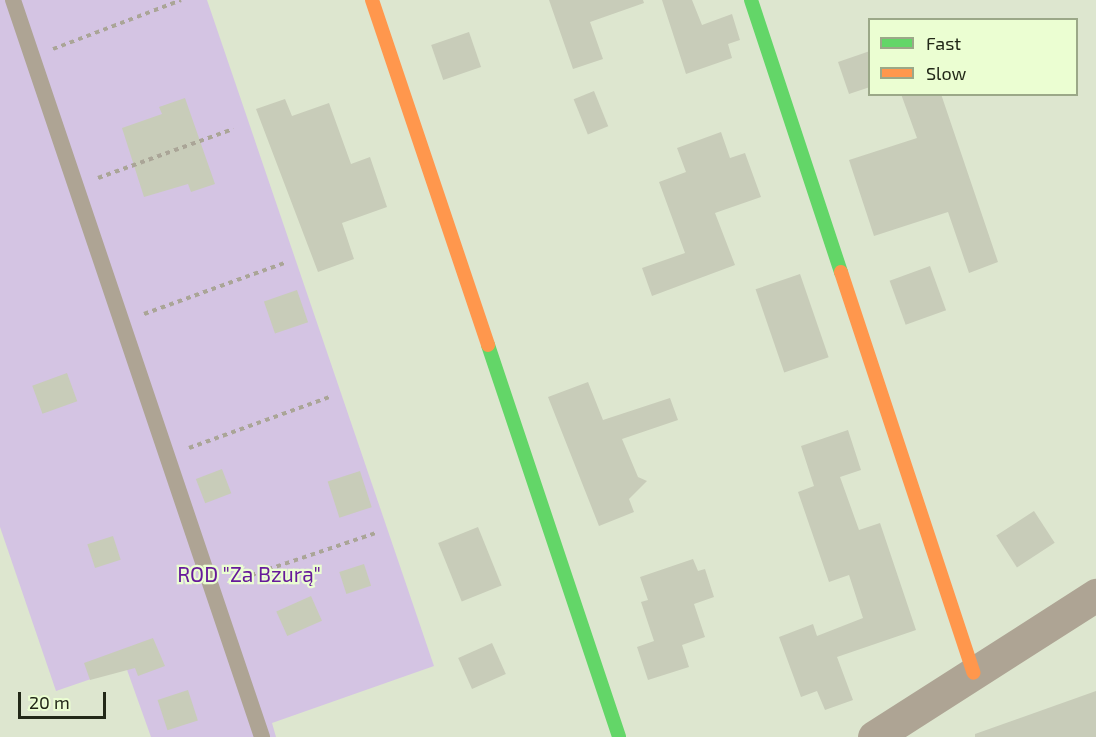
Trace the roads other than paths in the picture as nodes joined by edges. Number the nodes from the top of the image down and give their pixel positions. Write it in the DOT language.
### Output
graph roads {
  1 [pos="13,0"];
  2 [pos="372,0"];
  3 [pos="751,0"];
  4 [pos="1096,595"];
  5 [pos="974,673"];
  6 [pos="262,737"];
  7 [pos="619,737"];
  8 [pos="874,737"];
  1 -- 6 [label="lane"];
  2 -- 7 [label="street"];
  3 -- 5 [label="street"];
  4 -- 5 [label="street"];
  5 -- 8 [label="street"];
}
